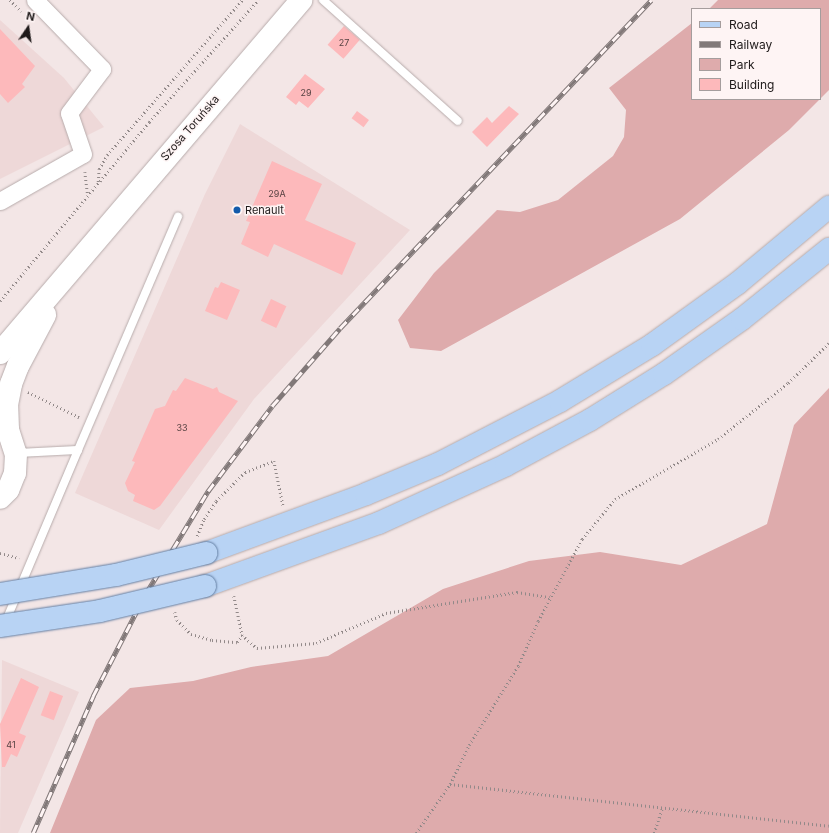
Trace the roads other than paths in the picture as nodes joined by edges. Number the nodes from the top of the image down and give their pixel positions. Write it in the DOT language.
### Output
graph roads {
  1 [pos="34,0"];
  2 [pos="300,0"];
  3 [pos="323,0"];
  4 [pos="458,121"];
  5 [pos="0,201"];
  6 [pos="829,207"];
  7 [pos="178,217"];
  8 [pos="829,248"];
  9 [pos="81,258"];
  10 [pos="0,353"];
  11 [pos="4,425"];
  12 [pos="78,450"];
  13 [pos="16,454"];
  14 [pos="0,498"];
  15 [pos="0,594"];
  16 [pos="0,626"];
  17 [pos="0,636"];
  1 -- 5 [label="street"];
  2 -- 9 [label="main road, Szosa Toruńska"];
  3 -- 4 [label="lane"];
  6 -- 15 [label="main road, bridge"];
  7 -- 12 [label="lane"];
  8 -- 16 [label="main road, bridge"];
  9 -- 10 [label="main road, Szosa Toruńska"];
  9 -- 11 [label="main road, Szosa Toruńska"];
  11 -- 13 [label="main road, Szosa Toruńska"];
  12 -- 13 [label="lane"];
  12 -- 17 [label="lane"];
  13 -- 14 [label="main road"];
}
